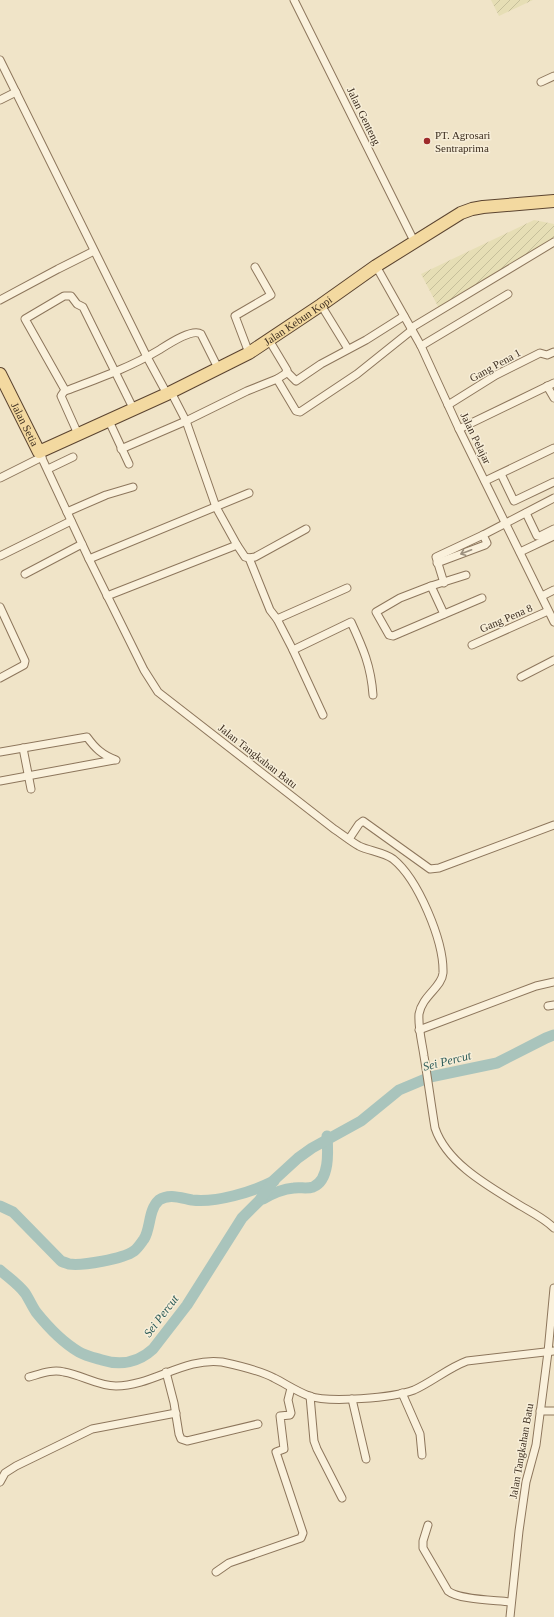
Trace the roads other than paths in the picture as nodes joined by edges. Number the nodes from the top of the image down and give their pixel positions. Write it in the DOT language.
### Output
graph roads {
  1 [pos="294,0"];
  2 [pos="0,60"];
  3 [pos="554,76"];
  4 [pos="541,82"];
  5 [pos="16,92"];
  6 [pos="0,100"];
  7 [pos="554,201"];
  8 [pos="414,241"];
  9 [pos="554,242"];
  10 [pos="94,251"];
  11 [pos="254,266"];
  12 [pos="376,266"];
  13 [pos="508,294"];
  14 [pos="0,300"];
  15 [pos="321,305"];
  16 [pos="404,316"];
  17 [pos="411,329"];
  18 [pos="269,340"];
  19 [pos="421,346"];
  20 [pos="348,349"];
  21 [pos="249,352"];
  22 [pos="554,352"];
  23 [pos="147,357"];
  24 [pos="218,368"];
  25 [pos="116,372"];
  26 [pos="286,372"];
  27 [pos="0,374"];
  28 [pos="277,379"];
  29 [pos="551,385"];
  30 [pos="65,391"];
  31 [pos="169,393"];
  32 [pos="554,398"];
  33 [pos="448,406"];
  34 [pos="133,408"];
  35 [pos="108,421"];
  36 [pos="186,421"];
  37 [pos="459,429"];
  38 [pos="78,434"];
  39 [pos="554,448"];
  40 [pos="121,449"];
  41 [pos="40,454"];
  42 [pos="73,457"];
  43 [pos="129,464"];
  44 [pos="48,469"];
  45 [pos="501,474"];
  46 [pos="0,478"];
  47 [pos="485,481"];
  48 [pos="554,482"];
  49 [pos="133,487"];
  50 [pos="249,493"];
  51 [pos="554,498"];
  52 [pos="216,507"];
  53 [pos="67,512"];
  54 [pos="526,513"];
  55 [pos="71,521"];
  56 [pos="505,523"];
  57 [pos="306,529"];
  58 [pos="554,529"];
  59 [pos="554,536"];
  60 [pos="82,544"];
  61 [pos="237,545"];
  62 [pos="520,552"];
  63 [pos="0,556"];
  64 [pos="249,558"];
  65 [pos="88,559"];
  66 [pos="25,574"];
  67 [pos="466,575"];
  68 [pos="444,583"];
  69 [pos="431,586"];
  70 [pos="347,588"];
  71 [pos="554,590"];
  72 [pos="107,596"];
  73 [pos="542,596"];
  74 [pos="482,598"];
  75 [pos="0,607"];
  76 [pos="548,611"];
  77 [pos="444,614"];
  78 [pos="277,619"];
  79 [pos="3,621"];
  80 [pos="554,622"];
  81 [pos="472,645"];
  82 [pos="293,650"];
  83 [pos="554,660"];
  84 [pos="521,677"];
  85 [pos="0,678"];
  86 [pos="373,695"];
  87 [pos="323,716"];
  88 [pos="23,748"];
  89 [pos="0,752"];
  90 [pos="28,776"];
  91 [pos="0,781"];
  92 [pos="31,789"];
  93 [pos="554,825"];
  94 [pos="349,839"];
  95 [pos="554,982"];
  96 [pos="420,1030"];
  97 [pos="554,1228"];
  98 [pos="554,1288"];
  99 [pos="551,1352"];
  100 [pos="166,1372"];
  101 [pos="28,1377"];
  102 [pos="291,1388"];
  103 [pos="402,1393"];
  104 [pos="310,1396"];
  105 [pos="352,1399"];
  106 [pos="540,1411"];
  107 [pos="554,1411"];
  108 [pos="176,1413"];
  109 [pos="258,1424"];
  110 [pos="422,1455"];
  111 [pos="366,1459"];
  112 [pos="0,1482"];
  113 [pos="342,1498"];
  114 [pos="428,1525"];
  115 [pos="216,1572"];
  116 [pos="511,1602"];
  117 [pos="510,1617"];
  1 -- 8 [label="street, Jalan Genteng"];
  2 -- 5 [label="street"];
  3 -- 4 [label="street"];
  5 -- 6 [label="street"];
  5 -- 10 [label="street"];
  7 -- 8 [label="main road, Jalan Kebun Kopi"];
  8 -- 12 [label="main road, Jalan Kebun Kopi"];
  9 -- 17 [label="street"];
  10 -- 14 [label="street"];
  10 -- 23 [label="street"];
  11 -- 21 [label="street"];
  12 -- 15 [label="main road, Jalan Kebun Kopi"];
  12 -- 16 [label="street, Jalan Pelajar"];
  13 -- 19 [label="street"];
  15 -- 18 [label="main road, Jalan Kebun Kopi"];
  15 -- 20 [label="street"];
  16 -- 17 [label="street, Jalan Pelajar"];
  16 -- 20 [label="street"];
  17 -- 19 [label="street, Jalan Pelajar"];
  17 -- 28 [label="street"];
  18 -- 21 [label="main road, Jalan Kebun Kopi"];
  18 -- 26 [label="street"];
  19 -- 33 [label="street, Jalan Pelajar"];
  20 -- 26 [label="street"];
  21 -- 24 [label="main road, Jalan Kebun Kopi"];
  22 -- 33 [label="street, Gang Pena 1"];
  23 -- 24 [label="street"];
  23 -- 25 [label="street"];
  23 -- 31 [label="street"];
  24 -- 31 [label="main road, Jalan Kebun Kopi"];
  25 -- 30 [label="street"];
  25 -- 30 [label="street"];
  25 -- 34 [label="street"];
  26 -- 28 [label="street"];
  27 -- 41 [label="main road, Jalan Setia"];
  28 -- 36 [label="street"];
  29 -- 32 [label="street"];
  29 -- 37 [label="street"];
  30 -- 38 [label="street"];
  31 -- 34 [label="main road, Jalan Kebun Kopi"];
  31 -- 36 [label="street"];
  33 -- 37 [label="street, Jalan Pelajar"];
  34 -- 35 [label="main road, Jalan Kebun Kopi"];
  35 -- 38 [label="main road, Jalan Kebun Kopi"];
  35 -- 40 [label="street"];
  36 -- 40 [label="street"];
  36 -- 52 [label="street"];
  37 -- 47 [label="street, Jalan Pelajar"];
  38 -- 41 [label="main road, Jalan Kebun Kopi"];
  39 -- 45 [label="street"];
  40 -- 43 [label="street"];
  41 -- 44 [label="street, Jalan Tangkahan Batu"];
  41 -- 46 [label="street"];
  42 -- 44 [label="street"];
  44 -- 53 [label="street, Jalan Tangkahan Batu"];
  45 -- 47 [label="street"];
  45 -- 48 [label="street"];
  47 -- 56 [label="street, Jalan Pelajar"];
  49 -- 53 [label="street"];
  50 -- 52 [label="street"];
  51 -- 54 [label="street"];
  52 -- 61 [label="street"];
  52 -- 65 [label="street"];
  53 -- 55 [label="street, Jalan Tangkahan Batu"];
  54 -- 56 [label="street"];
  54 -- 58 [label="street"];
  55 -- 60 [label="street, Jalan Tangkahan Batu"];
  55 -- 63 [label="street"];
  56 -- 62 [label="street, Jalan Pelajar"];
  56 -- 68 [label="street"];
  57 -- 64 [label="street"];
  59 -- 62 [label="street"];
  60 -- 65 [label="street, Jalan Tangkahan Batu"];
  60 -- 66 [label="street"];
  61 -- 64 [label="street"];
  61 -- 72 [label="street"];
  62 -- 73 [label="street, Jalan Pelajar"];
  64 -- 78 [label="street"];
  65 -- 72 [label="street, Jalan Tangkahan Batu"];
  67 -- 68 [label="street"];
  68 -- 69 [label="street"];
  69 -- 77 [label="street"];
  69 -- 77 [label="street"];
  70 -- 78 [label="street"];
  71 -- 73 [label="street"];
  72 -- 94 [label="street, Jalan Tangkahan Batu"];
  73 -- 76 [label="street, Jalan Pelajar"];
  74 -- 77 [label="street"];
  75 -- 79 [label="street"];
  76 -- 80 [label="street, Jalan Pelajar"];
  76 -- 81 [label="street, Gang Pena 8"];
  78 -- 82 [label="street"];
  79 -- 85 [label="street"];
  82 -- 86 [label="street"];
  82 -- 87 [label="street"];
  83 -- 84 [label="street"];
  88 -- 89 [label="street"];
  88 -- 90 [label="street"];
  88 -- 90 [label="street"];
  90 -- 91 [label="street"];
  90 -- 92 [label="street"];
  93 -- 94 [label="street"];
  94 -- 96 [label="street, Jalan Tangkahan Batu"];
  95 -- 96 [label="street"];
  96 -- 97 [label="street, Jalan Tangkahan Batu"];
  98 -- 99 [label="street, Jalan Tangkahan Batu"];
  99 -- 103 [label="street"];
  99 -- 106 [label="street, Jalan Tangkahan Batu"];
  100 -- 101 [label="street"];
  100 -- 102 [label="street"];
  100 -- 108 [label="street"];
  102 -- 104 [label="street"];
  102 -- 115 [label="street"];
  103 -- 105 [label="street"];
  103 -- 110 [label="street"];
  104 -- 105 [label="street"];
  104 -- 113 [label="street"];
  105 -- 111 [label="street"];
  106 -- 107 [label="street"];
  106 -- 116 [label="street, Jalan Tangkahan Batu"];
  108 -- 109 [label="street"];
  108 -- 112 [label="street"];
  114 -- 116 [label="street"];
  116 -- 117 [label="street, Jalan Tangkahan Batu"];
}
